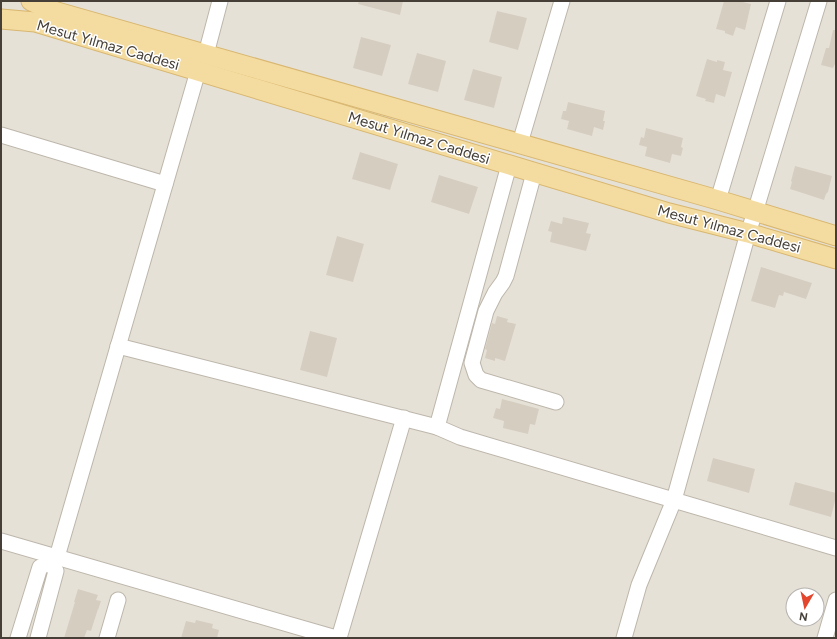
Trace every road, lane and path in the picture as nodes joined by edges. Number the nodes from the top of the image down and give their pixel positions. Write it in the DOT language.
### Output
graph roads {
  1 [pos="30,1"];
  2 [pos="220,1"];
  3 [pos="562,1"];
  4 [pos="778,1"];
  5 [pos="820,1"];
  6 [pos="1,19"];
  7 [pos="206,54"];
  8 [pos="198,71"];
  9 [pos="1,135"];
  10 [pos="520,143"];
  11 [pos="509,165"];
  12 [pos="534,173"];
  13 [pos="165,184"];
  14 [pos="718,200"];
  15 [pos="755,212"];
  16 [pos="748,234"];
  17 [pos="836,236"];
  18 [pos="836,259"];
  19 [pos="118,346"];
  20 [pos="556,402"];
  21 [pos="404,418"];
  22 [pos="437,427"];
  23 [pos="674,500"];
  24 [pos="1,541"];
  25 [pos="836,548"];
  26 [pos="57,557"];
  27 [pos="118,600"];
  28 [pos="836,600"];
  29 [pos="18,638"];
  30 [pos="38,638"];
  31 [pos="107,638"];
  32 [pos="336,638"];
  33 [pos="339,638"];
  34 [pos="624,638"];
  35 [pos="825,638"];
  1 -- 7 [label="main road, Mesut Yılmaz Caddesi"];
  2 -- 7 [label="street"];
  3 -- 10 [label="street"];
  4 -- 14 [label="street"];
  5 -- 15 [label="street"];
  6 -- 8 [label="main road, Mesut Yılmaz Caddesi"];
  7 -- 10 [label="main road, Mesut Yılmaz Caddesi"];
  8 -- 11 [label="main road, Mesut Yılmaz Caddesi"];
  8 -- 13 [label="street"];
  9 -- 13 [label="street"];
  10 -- 14 [label="main road, Mesut Yılmaz Caddesi"];
  11 -- 12 [label="main road, Mesut Yılmaz Caddesi"];
  11 -- 22 [label="street"];
  12 -- 16 [label="main road, Mesut Yılmaz Caddesi"];
  12 -- 20 [label="street"];
  13 -- 19 [label="street"];
  14 -- 15 [label="main road, Mesut Yılmaz Caddesi"];
  15 -- 16 [label="street"];
  15 -- 17 [label="main road, Mesut Yılmaz Caddesi"];
  16 -- 18 [label="main road, Mesut Yılmaz Caddesi"];
  16 -- 23 [label="street"];
  19 -- 21 [label="street"];
  19 -- 26 [label="street"];
  21 -- 22 [label="street"];
  21 -- 33 [label="street"];
  22 -- 23 [label="street"];
  23 -- 25 [label="street"];
  23 -- 34 [label="street"];
  24 -- 26 [label="street"];
  26 -- 32 [label="street"];
  27 -- 31 [label="street"];
  28 -- 35 [label="street"];
  29 -- 30 [label="street"];
}
